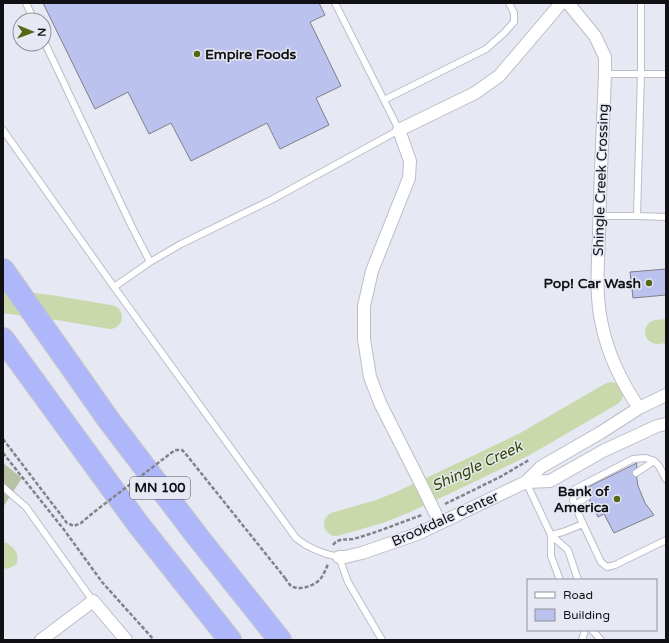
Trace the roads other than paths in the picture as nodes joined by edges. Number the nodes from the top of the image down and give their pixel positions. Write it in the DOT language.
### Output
graph roads {
  1 [pos="335,3"];
  2 [pos="509,3"];
  3 [pos="561,3"];
  4 [pos="568,3"];
  5 [pos="641,3"];
  6 [pos="49,52"];
  7 [pos="641,73"];
  8 [pos="605,74"];
  9 [pos="666,74"];
  10 [pos="384,100"];
  11 [pos="3,130"];
  12 [pos="399,130"];
  13 [pos="599,216"];
  14 [pos="637,216"];
  15 [pos="666,217"];
  16 [pos="150,262"];
  17 [pos="4,271"];
  18 [pos="114,287"];
  19 [pos="3,340"];
  20 [pos="666,395"];
  21 [pos="639,408"];
  22 [pos="666,424"];
  23 [pos="654,461"];
  24 [pos="636,473"];
  25 [pos="666,479"];
  26 [pos="526,482"];
  27 [pos="3,487"];
  28 [pos="588,496"];
  29 [pos="574,505"];
  30 [pos="440,523"];
  31 [pos="582,524"];
  32 [pos="551,534"];
  33 [pos="197,536"];
  34 [pos="666,540"];
  35 [pos="339,557"];
  36 [pos="560,579"];
  37 [pos="578,579"];
  38 [pos="93,601"];
  39 [pos="593,631"];
  40 [pos="41,640"];
  41 [pos="126,640"];
  42 [pos="230,640"];
  43 [pos="280,640"];
  44 [pos="295,640"];
  45 [pos="382,640"];
  46 [pos="601,640"];
  1 -- 10 [label="lane"];
  2 -- 10 [label="lane"];
  3 -- 12 [label="street"];
  4 -- 8 [label="street, Shingle Creek Crossing"];
  5 -- 7 [label="lane"];
  6 -- 16 [label="lane"];
  7 -- 8 [label="lane"];
  7 -- 9 [label="lane"];
  7 -- 14 [label="lane"];
  8 -- 13 [label="street, Shingle Creek Crossing"];
  10 -- 12 [label="lane"];
  11 -- 18 [label="lane"];
  12 -- 16 [label="lane"];
  12 -- 30 [label="street"];
  13 -- 14 [label="lane"];
  13 -- 21 [label="street, Shingle Creek Crossing"];
  14 -- 15 [label="lane"];
  16 -- 18 [label="lane"];
  17 -- 33 [label="highway, MN 100"];
  18 -- 35 [label="lane"];
  19 -- 42 [label="highway, MN 100"];
  20 -- 21 [label="street"];
  21 -- 26 [label="street"];
  22 -- 26 [label="street"];
  23 -- 24 [label="lane"];
  23 -- 25 [label="lane"];
  23 -- 29 [label="lane"];
  26 -- 30 [label="street, Brookdale Center"];
  26 -- 32 [label="lane"];
  27 -- 38 [label="lane"];
  28 -- 29 [label="lane"];
  29 -- 31 [label="lane"];
  30 -- 35 [label="street, Brookdale Center"];
  31 -- 32 [label="lane"];
  31 -- 34 [label="lane"];
  32 -- 36 [label="lane"];
  32 -- 37 [label="lane"];
  33 -- 43 [label="highway, MN 100"];
  33 -- 44 [label="highway"];
  35 -- 45 [label="lane"];
  38 -- 40 [label="street"];
  38 -- 41 [label="street"];
  39 -- 46 [label="lane"];
}
